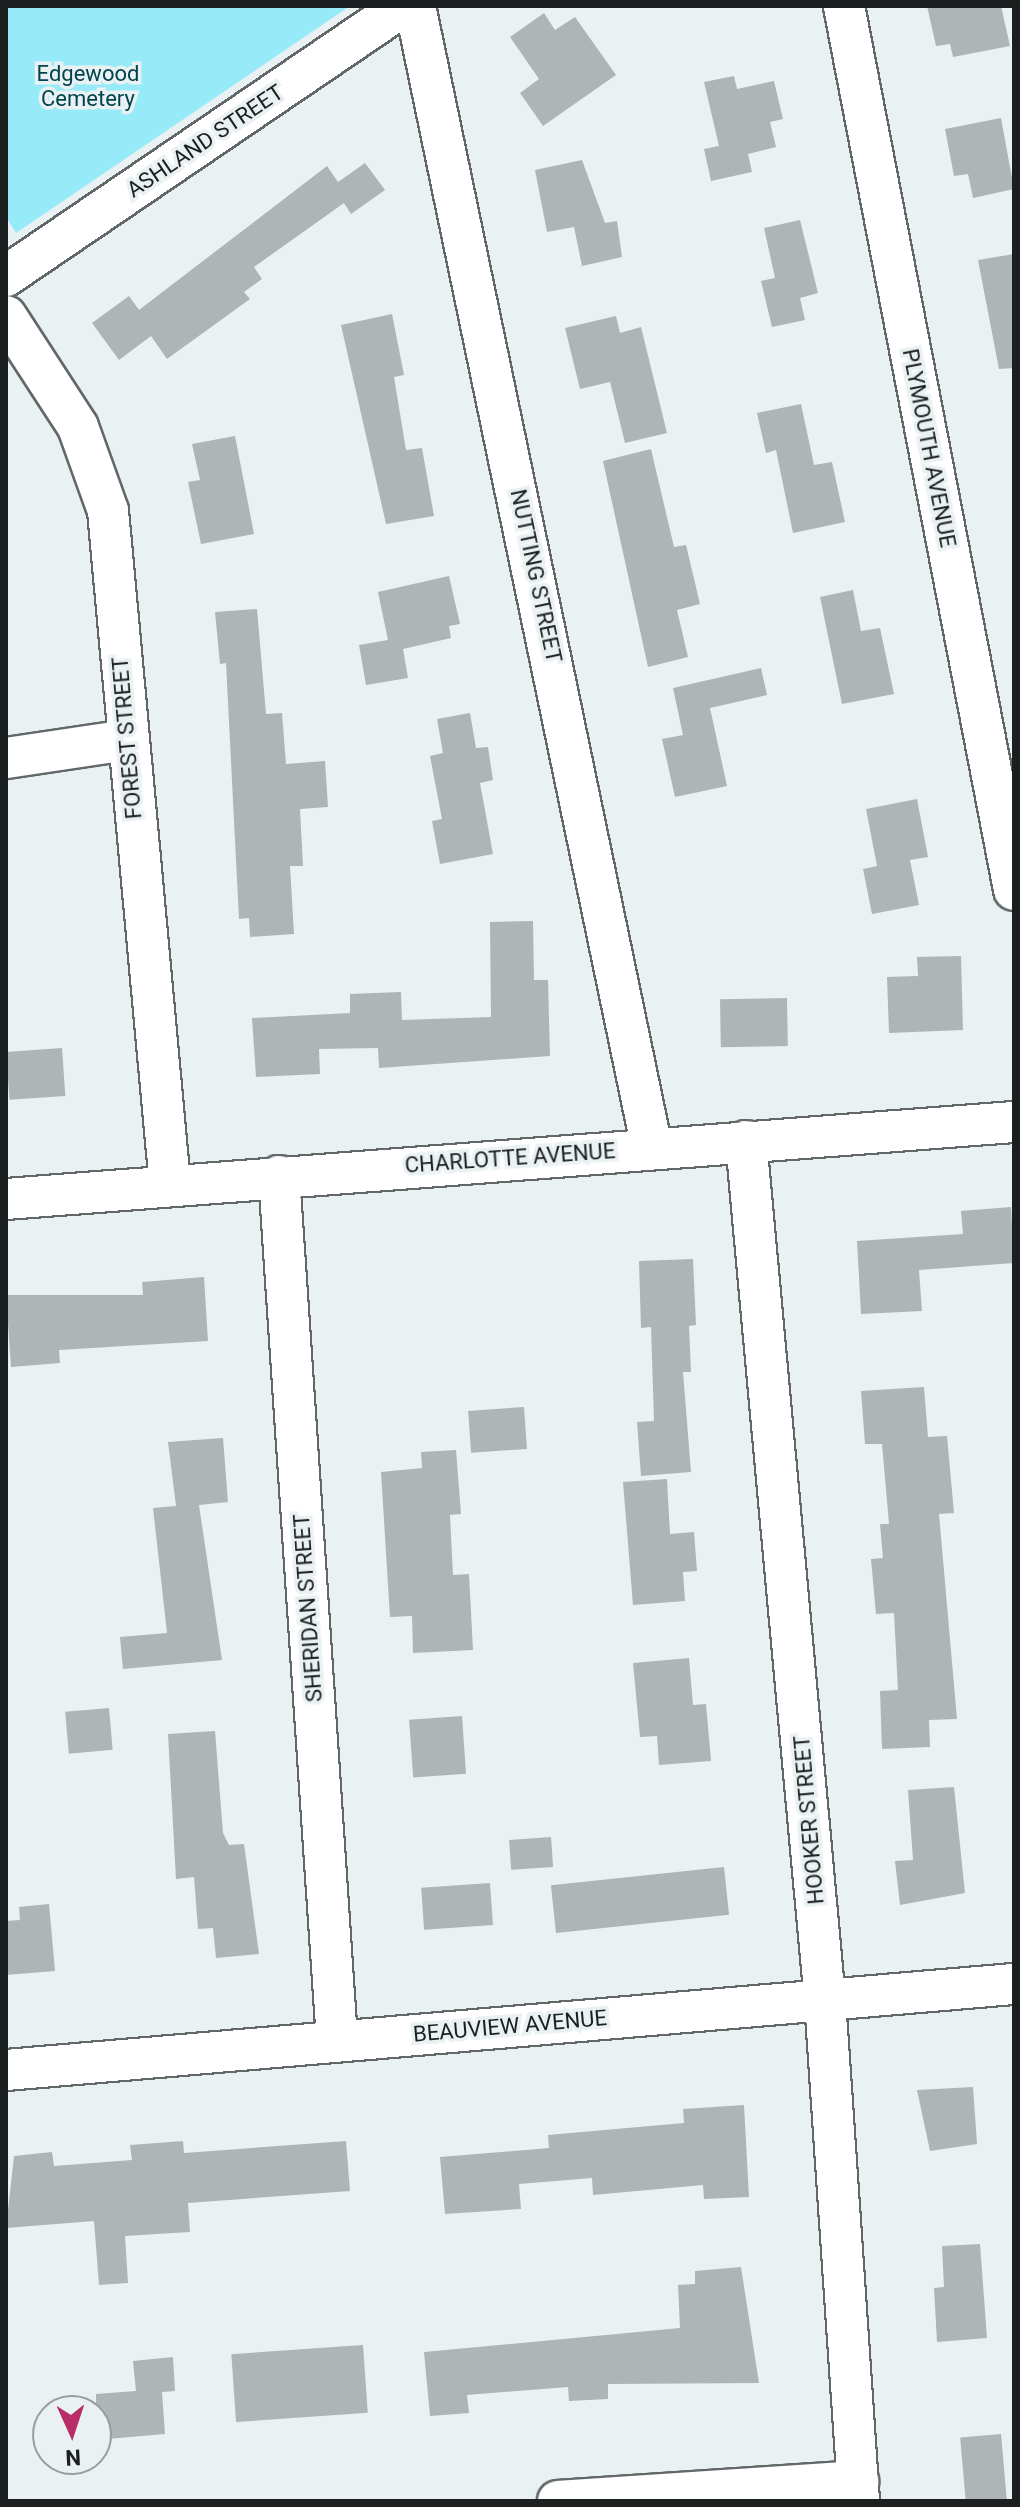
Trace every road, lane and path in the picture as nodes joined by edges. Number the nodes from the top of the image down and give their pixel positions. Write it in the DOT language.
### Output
graph roads {
  1 [pos="404,6"];
  2 [pos="415,6"];
  3 [pos="844,6"];
  4 [pos="6,276"];
  5 [pos="6,316"];
  6 [pos="126,740"];
  7 [pos="6,758"];
  8 [pos="1014,890"];
  9 [pos="1014,1122"];
  10 [pos="746,1141"];
  11 [pos="652,1148"];
  12 [pos="279,1176"];
  13 [pos="170,1185"];
  14 [pos="6,1199"];
  15 [pos="1014,1984"];
  16 [pos="825,2000"];
  17 [pos="337,2041"];
  18 [pos="6,2070"];
  19 [pos="858,2491"];
  20 [pos="558,2501"];
  1 -- 4 [label="street, ASHLAND STREET"];
  2 -- 11 [label="street, NUTTING STREET"];
  3 -- 8 [label="street, PLYMOUTH AVENUE"];
  5 -- 6 [label="street, FOREST STREET"];
  6 -- 7 [label="street"];
  6 -- 13 [label="street, FOREST STREET"];
  9 -- 10 [label="street, CHARLOTTE AVENUE"];
  10 -- 11 [label="street, CHARLOTTE AVENUE"];
  10 -- 16 [label="street, HOOKER STREET"];
  11 -- 12 [label="street, CHARLOTTE AVENUE"];
  12 -- 13 [label="street, CHARLOTTE AVENUE"];
  12 -- 17 [label="street, SHERIDAN STREET"];
  13 -- 14 [label="street, CHARLOTTE AVENUE"];
  15 -- 16 [label="street, BEAUVIEW AVENUE"];
  16 -- 17 [label="street, BEAUVIEW AVENUE"];
  16 -- 19 [label="street, HOOKER STREET"];
  17 -- 18 [label="street, BEAUVIEW AVENUE"];
  19 -- 20 [label="street"];
}
